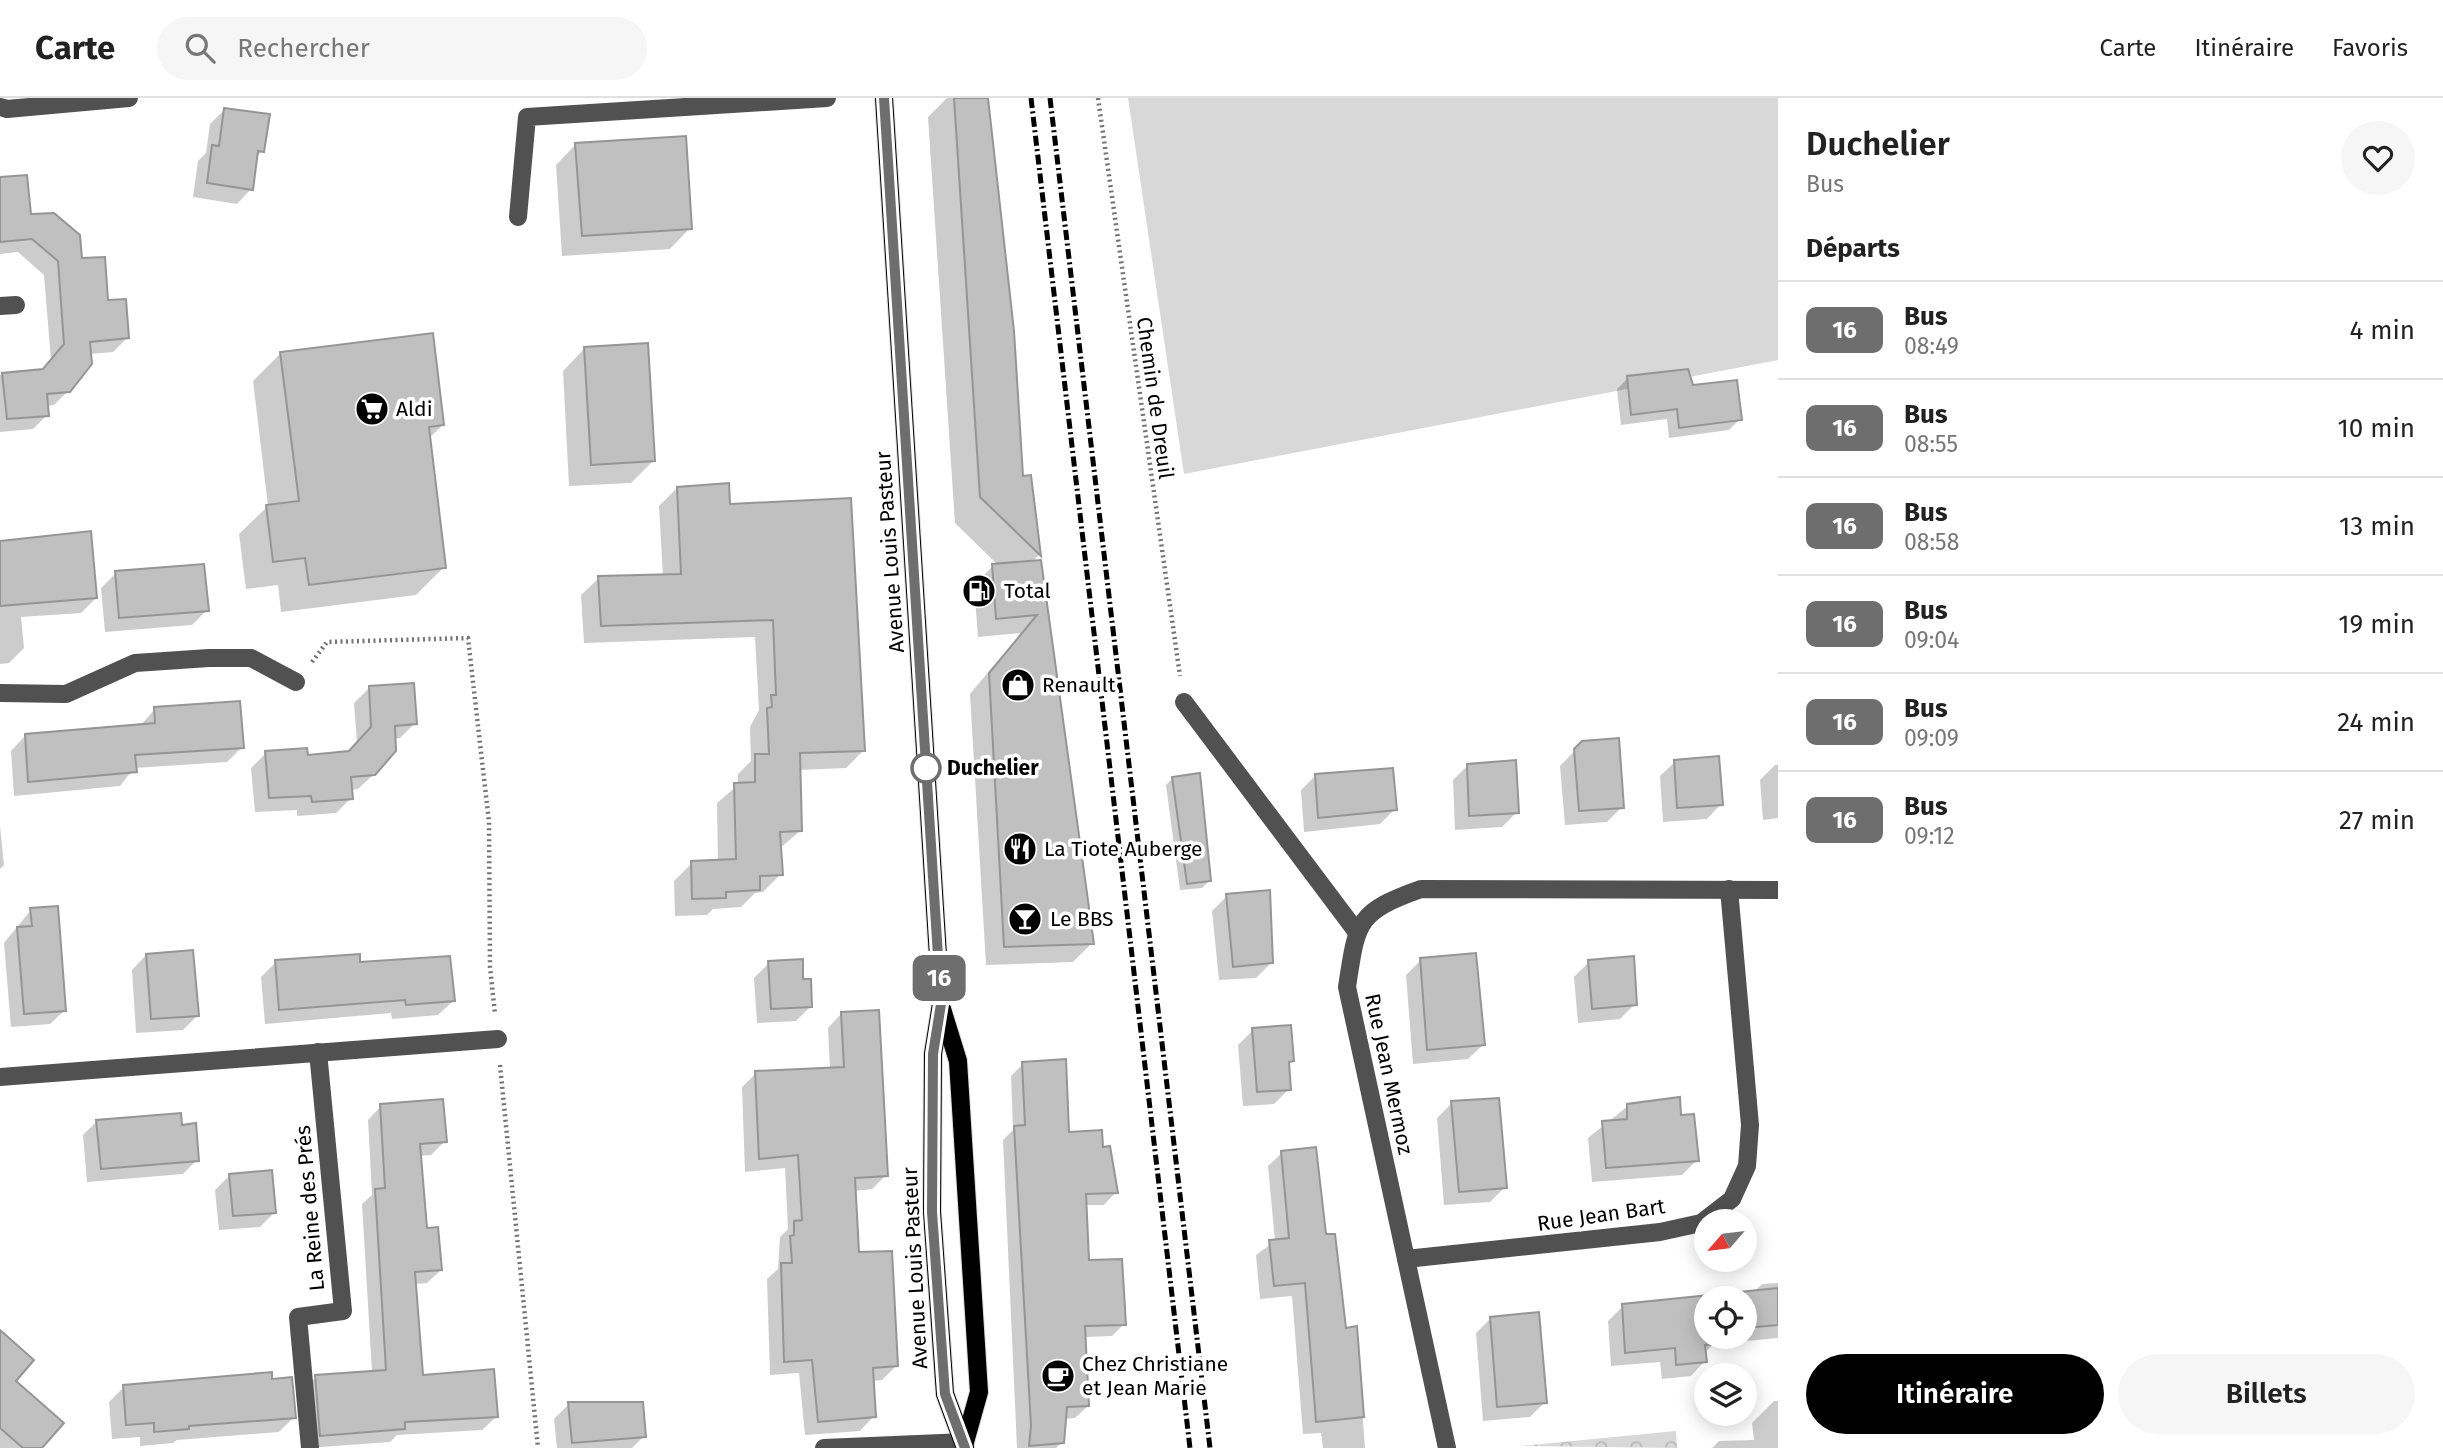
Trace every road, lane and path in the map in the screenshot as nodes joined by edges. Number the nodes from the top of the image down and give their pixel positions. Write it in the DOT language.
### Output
graph roads {
  1 [pos="129,98"];
  2 [pos="827,98"];
  3 [pos="884,98"];
  4 [pos="1098,98"];
  5 [pos="0,107"];
  6 [pos="518,217"];
  7 [pos="296,682"];
  8 [pos="0,693"];
  9 [pos="1184,702"];
  10 [pos="1730,889"];
  11 [pos="1778,890"];
  12 [pos="1356,931"];
  13 [pos="941,1004"];
  14 [pos="498,1039"];
  15 [pos="318,1052"];
  16 [pos="0,1077"];
  17 [pos="1406,1259"];
  18 [pos="965,1445"];
  19 [pos="310,1448"];
  20 [pos="538,1448"];
  21 [pos="824,1448"];
  22 [pos="1447,1448"];
  1 -- 5 [label="street"];
  2 -- 6 [label="street"];
  3 -- 13 [label="main road, Avenue Louis Pasteur"];
  4 -- 9 [label="path, Chemin de Dreuil"];
  7 -- 8 [label="street"];
  7 -- 14 [label="path"];
  9 -- 12 [label="street"];
  10 -- 11 [label="street"];
  10 -- 12 [label="street"];
  10 -- 17 [label="street, Rue Jean Bart"];
  12 -- 17 [label="street, Rue Jean Mermoz"];
  13 -- 18 [label="main road, Avenue Louis Pasteur"];
  13 -- 18 [label="main road, Avenue Louis Pasteur"];
  14 -- 15 [label="street"];
  14 -- 20 [label="path"];
  15 -- 16 [label="street"];
  15 -- 19 [label="street, La Reine des Prés"];
  17 -- 22 [label="street, Rue Jean Mermoz"];
  18 -- 21 [label="street"];
}
